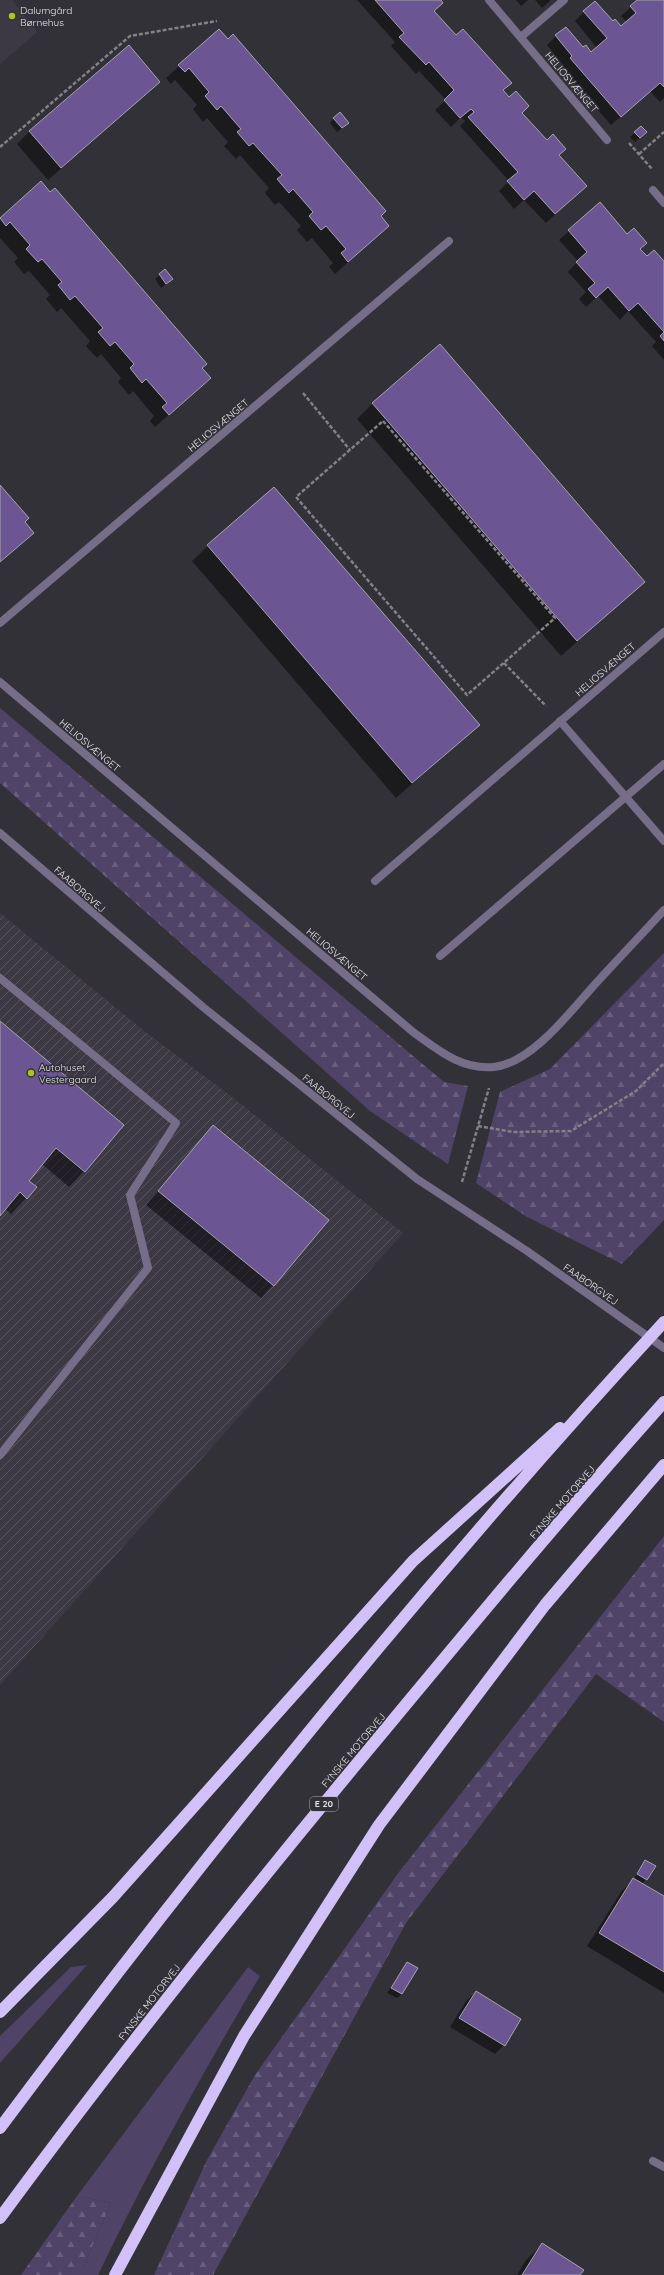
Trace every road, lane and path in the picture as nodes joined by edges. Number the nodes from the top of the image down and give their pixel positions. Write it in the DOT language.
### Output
graph roads {
  1 [pos="489,0"];
  2 [pos="564,0"];
  3 [pos="217,21"];
  4 [pos="520,37"];
  5 [pos="664,132"];
  6 [pos="607,140"];
  7 [pos="0,148"];
  8 [pos="639,154"];
  9 [pos="653,190"];
  10 [pos="664,203"];
  11 [pos="449,242"];
  12 [pos="289,377"];
  13 [pos="350,450"];
  14 [pos="0,623"];
  15 [pos="664,632"];
  16 [pos="504,663"];
  17 [pos="0,682"];
  18 [pos="560,721"];
  19 [pos="664,764"];
  20 [pos="626,797"];
  21 [pos="0,833"];
  22 [pos="664,841"];
  23 [pos="375,881"];
  24 [pos="664,910"];
  25 [pos="440,956"];
  26 [pos="0,978"];
  27 [pos="664,1063"];
  28 [pos="495,1067"];
  29 [pos="478,1126"];
  30 [pos="455,1203"];
  31 [pos="664,1322"];
  32 [pos="664,1348"];
  33 [pos="599,1393"];
  34 [pos="664,1402"];
  35 [pos="0,1455"];
  36 [pos="664,1465"];
  37 [pos="0,2012"];
  38 [pos="0,2128"];
  39 [pos="653,2161"];
  40 [pos="664,2167"];
  41 [pos="0,2218"];
  42 [pos="115,2275"];
  1 -- 4 [label="street, HELIOSVÆNGET"];
  2 -- 4 [label="street"];
  3 -- 7 [label="path"];
  4 -- 6 [label="street, HELIOSVÆNGET"];
  5 -- 8 [label="path"];
  6 -- 8 [label="path"];
  8 -- 9 [label="path"];
  9 -- 10 [label="street"];
  11 -- 12 [label="street, HELIOSVÆNGET"];
  12 -- 13 [label="path"];
  12 -- 14 [label="street, HELIOSVÆNGET"];
  13 -- 16 [label="path"];
  13 -- 16 [label="path"];
  15 -- 18 [label="street, HELIOSVÆNGET"];
  16 -- 18 [label="path"];
  17 -- 28 [label="street, HELIOSVÆNGET"];
  18 -- 20 [label="street"];
  18 -- 23 [label="street, HELIOSVÆNGET"];
  19 -- 20 [label="street"];
  20 -- 22 [label="street"];
  20 -- 25 [label="street"];
  21 -- 30 [label="street, FAABORGVEJ"];
  24 -- 28 [label="street, HELIOSVÆNGET"];
  26 -- 35 [label="street"];
  27 -- 29 [label="path"];
  28 -- 29 [label="path"];
  29 -- 30 [label="path"];
  30 -- 32 [label="street, FAABORGVEJ"];
  31 -- 33 [label="highway"];
  33 -- 37 [label="highway"];
  33 -- 38 [label="highway"];
  34 -- 41 [label="highway, FYNSKE MOTORVEJ / E 20"];
  36 -- 42 [label="highway"];
  39 -- 40 [label="street"];
}
